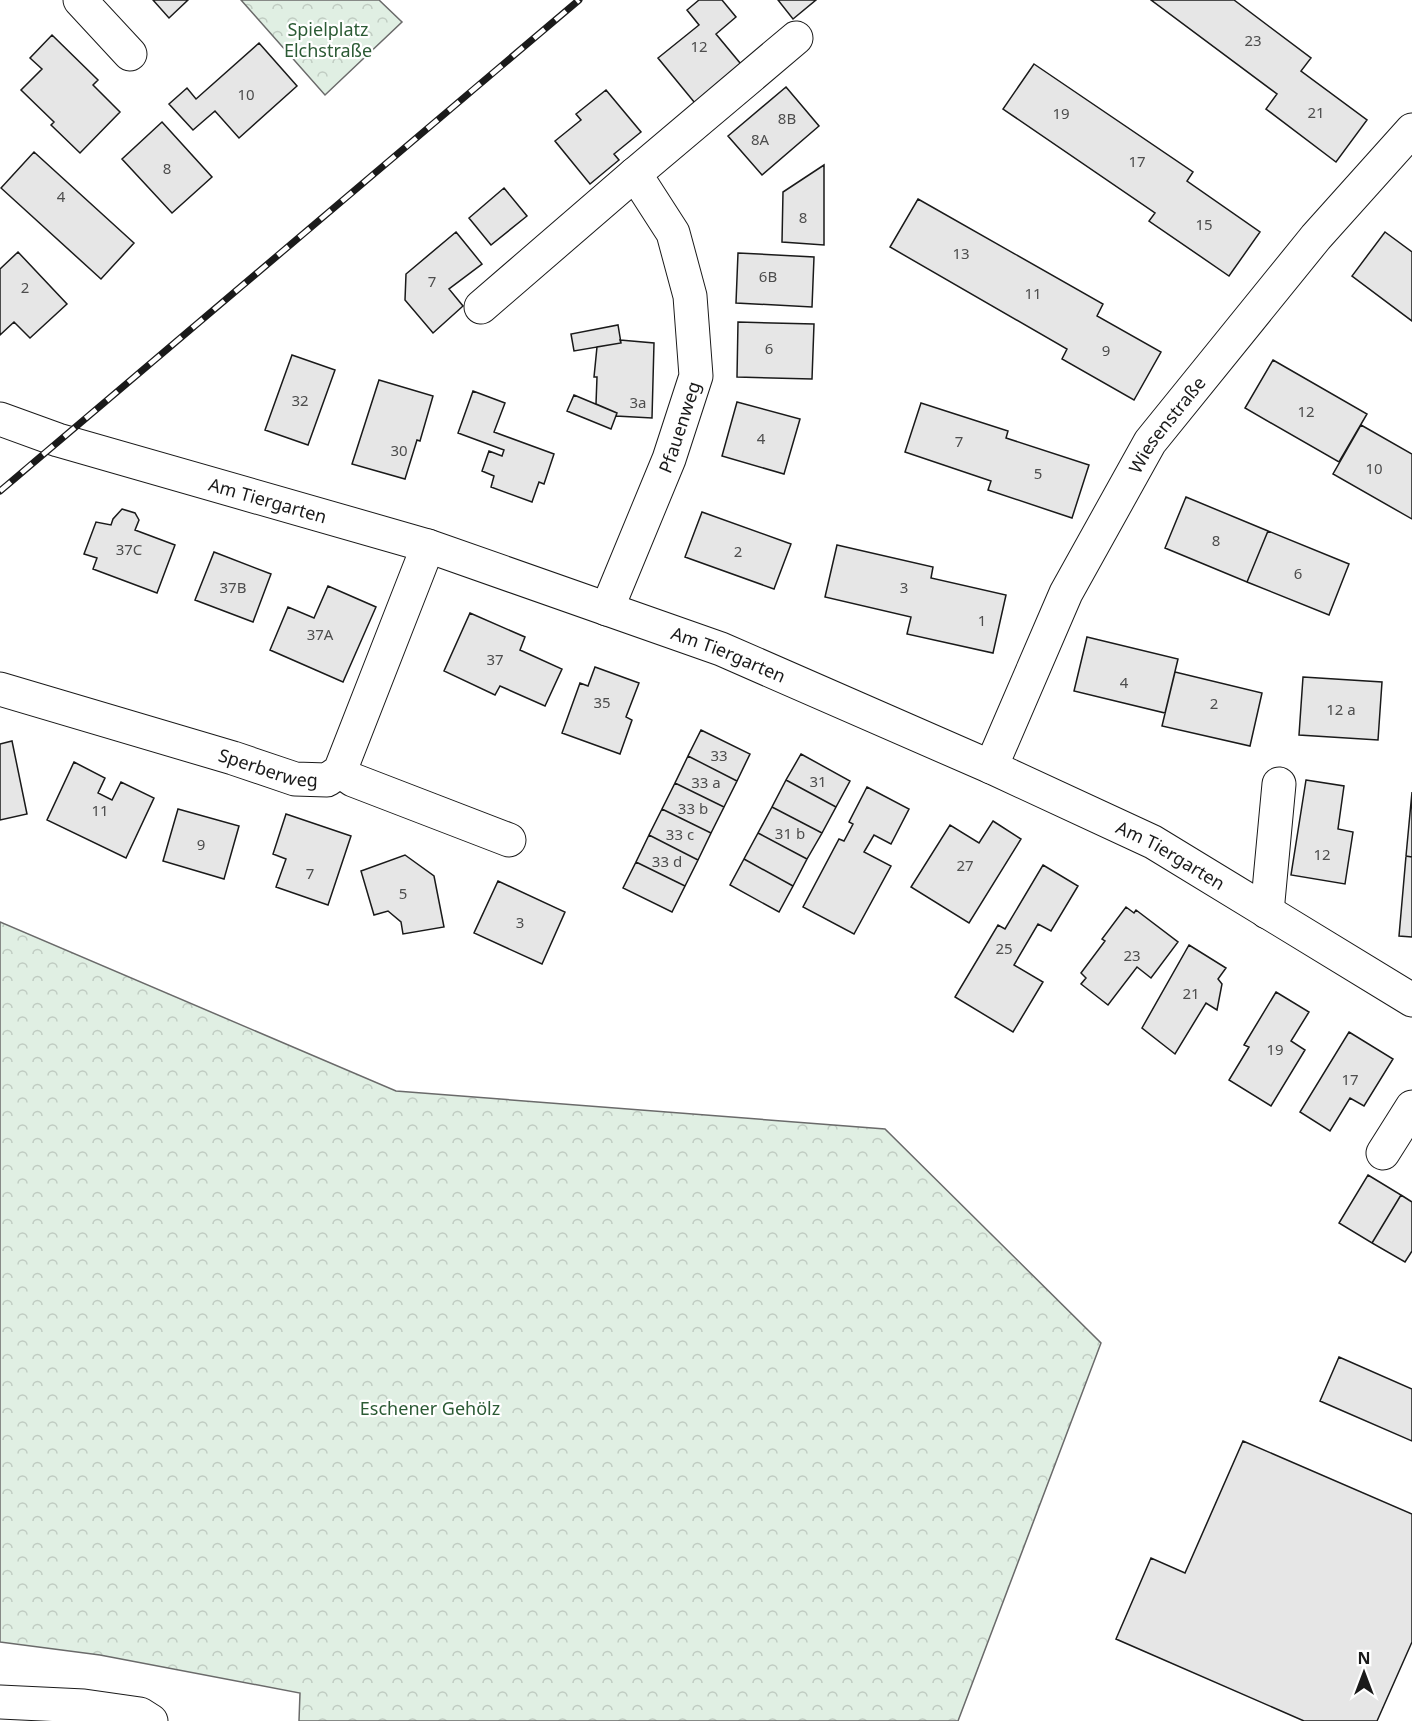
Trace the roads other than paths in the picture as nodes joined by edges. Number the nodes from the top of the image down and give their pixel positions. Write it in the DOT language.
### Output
graph roads {
  1 [pos="80,0"];
  2 [pos="796,38"];
  3 [pos="130,54"];
  4 [pos="1412,130"];
  5 [pos="635,174"];
  6 [pos="481,307"];
  7 [pos="0,419"];
  8 [pos="428,546"];
  9 [pos="607,609"];
  10 [pos="0,689"];
  11 [pos="991,767"];
  12 [pos="339,771"];
  13 [pos="1280,784"];
  14 [pos="509,840"];
  15 [pos="1266,912"];
  16 [pos="1412,1000"];
  17 [pos="1412,1107"];
  18 [pos="1383,1153"];
  19 [pos="0,1702"];
  20 [pos="151,1721"];
  1 -- 3 [label="street"];
  2 -- 5 [label="street"];
  4 -- 11 [label="street, Wiesenstraße"];
  5 -- 6 [label="street"];
  5 -- 9 [label="street, Pfauenweg"];
  7 -- 8 [label="street, Am Tiergarten"];
  8 -- 9 [label="street, Am Tiergarten"];
  8 -- 12 [label="street, Sperberweg"];
  9 -- 11 [label="street, Am Tiergarten"];
  10 -- 12 [label="street, Sperberweg"];
  11 -- 15 [label="street, Am Tiergarten"];
  12 -- 14 [label="street"];
  13 -- 15 [label="street"];
  15 -- 16 [label="street, Am Tiergarten"];
  17 -- 18 [label="street"];
  19 -- 20 [label="street"];
}
